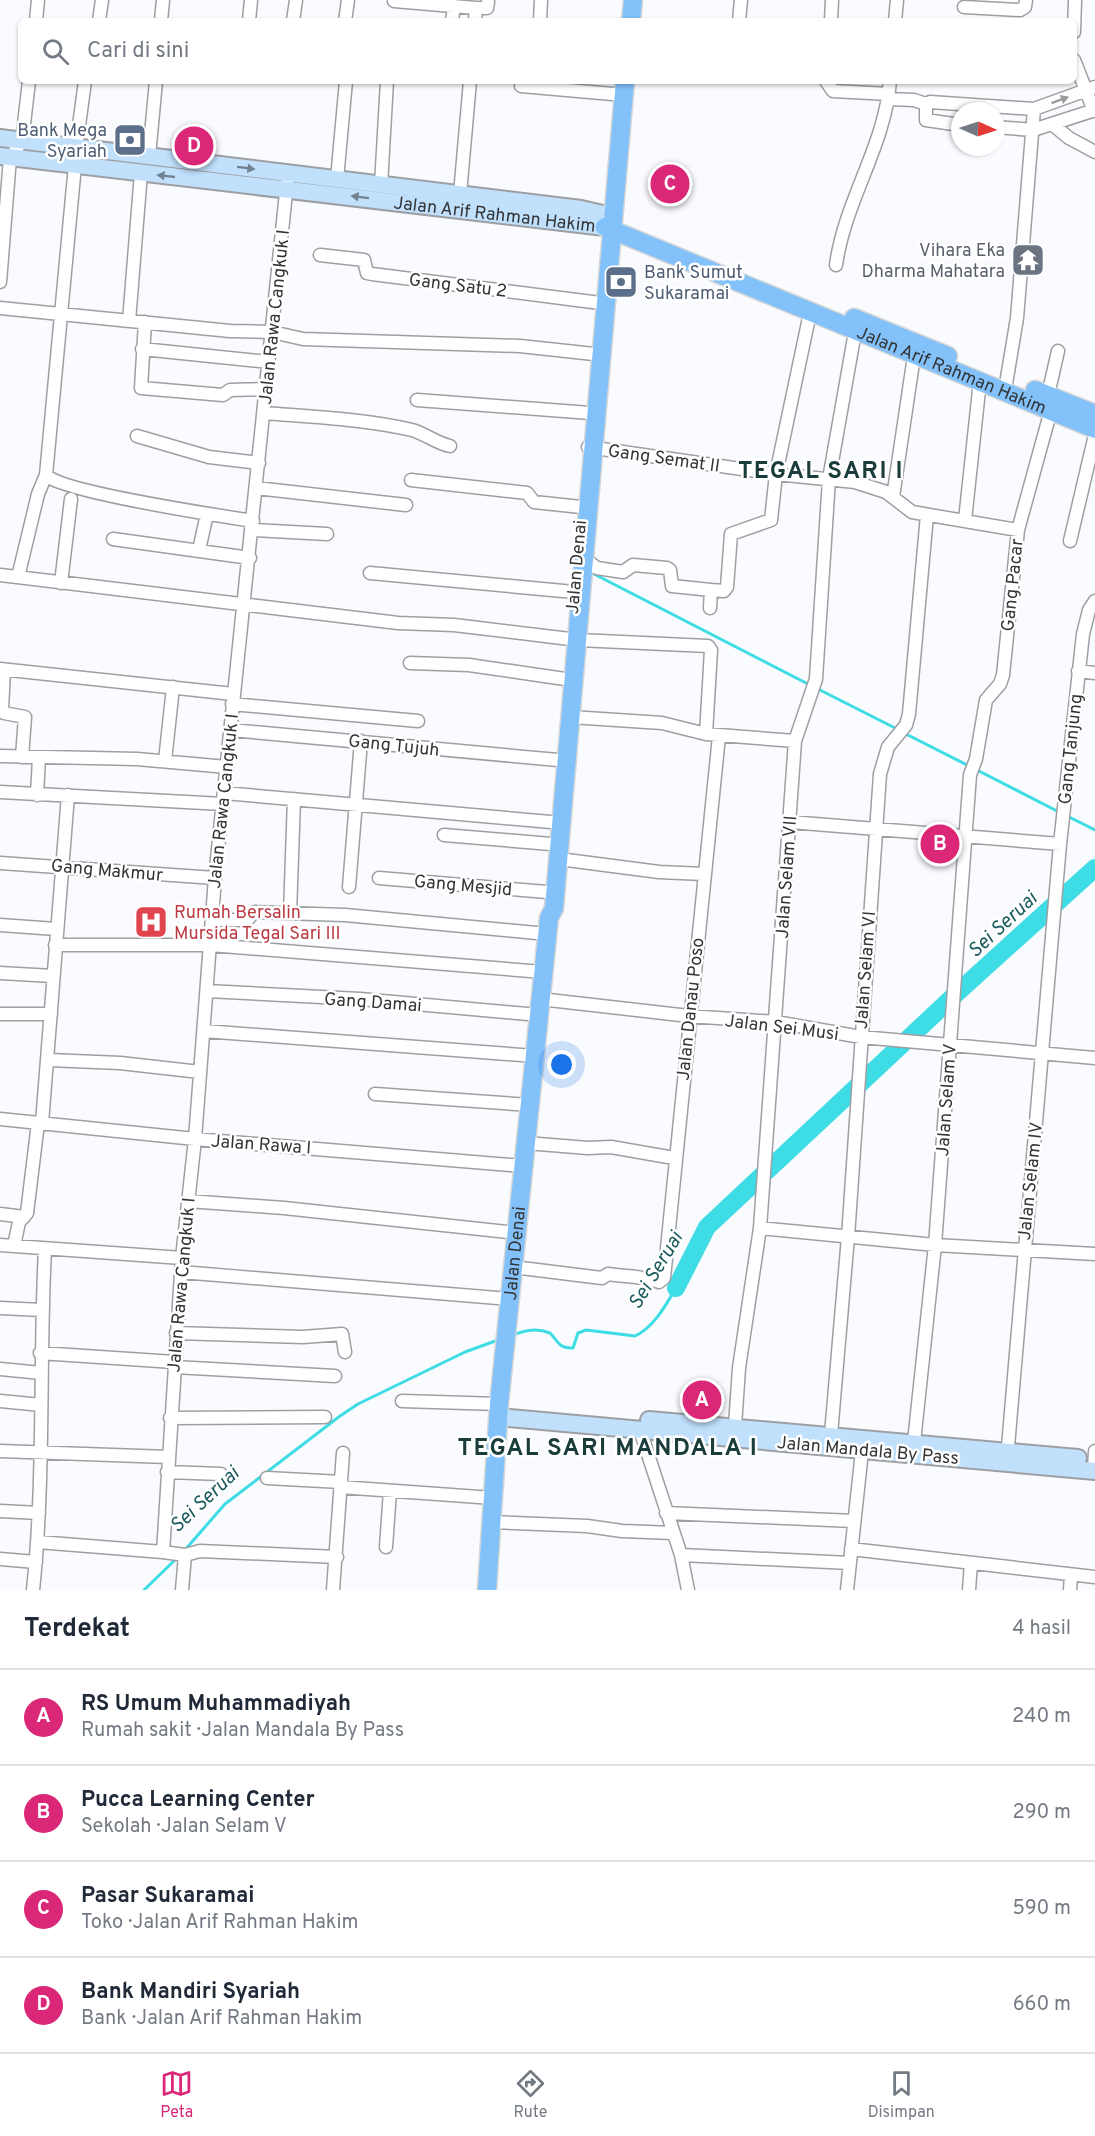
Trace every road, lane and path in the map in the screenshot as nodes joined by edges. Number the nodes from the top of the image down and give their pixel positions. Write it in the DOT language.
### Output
graph roads {
  1 [pos="38,0"];
  2 [pos="102,0"];
  3 [pos="164,0"];
  4 [pos="251,0"];
  5 [pos="296,0"];
  6 [pos="348,0"];
  7 [pos="542,0"];
  8 [pos="633,0"];
  9 [pos="741,0"];
  10 [pos="832,0"];
  11 [pos="897,0"];
  12 [pos="1026,0"];
  13 [pos="1075,0"];
  14 [pos="394,2"];
  15 [pos="446,4"];
  16 [pos="964,4"];
  17 [pos="998,5"];
  18 [pos="36,18"];
  19 [pos="99,18"];
  20 [pos="161,18"];
  21 [pos="249,18"];
  22 [pos="293,18"];
  23 [pos="345,18"];
  24 [pos="452,18"];
  25 [pos="476,18"];
  26 [pos="540,18"];
  27 [pos="631,18"];
  28 [pos="739,18"];
  29 [pos="831,18"];
  30 [pos="895,18"];
  31 [pos="1074,18"];
  32 [pos="1077,65"];
  33 [pos="29,84"];
  34 [pos="85,84"];
  35 [pos="156,84"];
  36 [pos="346,84"];
  37 [pos="387,84"];
  38 [pos="470,84"];
  39 [pos="535,84"];
  40 [pos="828,84"];
  41 [pos="521,86"];
  42 [pos="624,88"];
  43 [pos="1091,89"];
  44 [pos="889,91"];
  45 [pos="926,104"];
  46 [pos="1034,110"];
  47 [pos="1095,111"];
  48 [pos="951,123"];
  49 [pos="1052,124"];
  50 [pos="1005,128"];
  51 [pos="1033,130"];
  52 [pos="0,138"];
  53 [pos="22,141"];
  54 [pos="1095,152"];
  55 [pos="149,156"];
  56 [pos="5,157"];
  57 [pos="76,157"];
  58 [pos="141,173"];
  59 [pos="337,179"];
  60 [pos="287,181"];
  61 [pos="381,185"];
  62 [pos="460,194"];
  63 [pos="611,218"];
  64 [pos="320,255"];
  65 [pos="836,265"];
  66 [pos="0,282"];
  67 [pos="603,304"];
  68 [pos="0,308"];
  69 [pos="62,313"];
  70 [pos="810,313"];
  71 [pos="129,321"];
  72 [pos="145,322"];
  73 [pos="272,332"];
  74 [pos="855,332"];
  75 [pos="142,349"];
  76 [pos="1058,351"];
  77 [pos="599,355"];
  78 [pos="914,356"];
  79 [pos="269,362"];
  80 [pos="980,381"];
  81 [pos="1006,385"];
  82 [pos="266,389"];
  83 [pos="417,400"];
  84 [pos="1049,402"];
  85 [pos="264,413"];
  86 [pos="590,413"];
  87 [pos="1095,414"];
  88 [pos="1095,429"];
  89 [pos="1095,435"];
  90 [pos="137,436"];
  91 [pos="450,446"];
  92 [pos="591,448"];
  93 [pos="259,463"];
  94 [pos="776,474"];
  95 [pos="46,475"];
  96 [pos="829,479"];
  97 [pos="411,480"];
  98 [pos="256,488"];
  99 [pos="893,497"];
  100 [pos="71,499"];
  101 [pos="406,505"];
  102 [pos="581,507"];
  103 [pos="207,514"];
  104 [pos="927,514"];
  105 [pos="965,520"];
  106 [pos="253,526"];
  107 [pos="1018,530"];
  108 [pos="327,534"];
  109 [pos="113,539"];
  110 [pos="1070,541"];
  111 [pos="199,550"];
  112 [pos="249,558"];
  113 [pos="581,559"];
  114 [pos="370,573"];
  115 [pos="0,575"];
  116 [pos="18,577"];
  117 [pos="61,583"];
  118 [pos="711,590"];
  119 [pos="574,592"];
  120 [pos="1095,601"];
  121 [pos="243,604"];
  122 [pos="710,608"];
  123 [pos="574,639"];
  124 [pos="410,663"];
  125 [pos="2,669"];
  126 [pos="1078,671"];
  127 [pos="1095,673"];
  128 [pos="566,679"];
  129 [pos="172,687"];
  130 [pos="233,699"];
  131 [pos="571,717"];
  132 [pos="418,721"];
  133 [pos="231,730"];
  134 [pos="706,734"];
  135 [pos="719,736"];
  136 [pos="361,741"];
  137 [pos="795,741"];
  138 [pos="0,756"];
  139 [pos="22,757"];
  140 [pos="39,758"];
  141 [pos="558,760"];
  142 [pos="165,761"];
  143 [pos="973,764"];
  144 [pos="227,767"];
  145 [pos="0,792"];
  146 [pos="37,795"];
  147 [pos="68,795"];
  148 [pos="224,799"];
  149 [pos="294,799"];
  150 [pos="355,805"];
  151 [pos="790,822"];
  152 [pos="557,823"];
  153 [pos="875,827"];
  154 [pos="965,834"];
  155 [pos="444,835"];
  156 [pos="1060,844"];
  157 [pos="555,852"];
  158 [pos="0,863"];
  159 [pos="62,866"];
  160 [pos="704,874"];
  161 [pos="215,878"];
  162 [pos="379,878"];
  163 [pos="349,887"];
  164 [pos="547,892"];
  165 [pos="1055,900"];
  166 [pos="290,913"];
  167 [pos="212,920"];
  168 [pos="0,925"];
  169 [pos="548,926"];
  170 [pos="56,929"];
  171 [pos="55,945"];
  172 [pos="210,945"];
  173 [pos="543,972"];
  174 [pos="0,973"];
  175 [pos="53,976"];
  176 [pos="207,991"];
  177 [pos="540,1007"];
  178 [pos="0,1014"];
  179 [pos="51,1014"];
  180 [pos="689,1016"];
  181 [pos="776,1022"];
  182 [pos="204,1031"];
  183 [pos="861,1037"];
  184 [pos="950,1045"];
  185 [pos="1042,1054"];
  186 [pos="535,1056"];
  187 [pos="1095,1058"];
  188 [pos="49,1060"];
  189 [pos="200,1072"];
  190 [pos="375,1094"];
  191 [pos="530,1105"];
  192 [pos="0,1119"];
  193 [pos="40,1123"];
  194 [pos="195,1140"];
  195 [pos="526,1143"];
  196 [pos="674,1158"];
  197 [pos="523,1166"];
  198 [pos="188,1201"];
  199 [pos="0,1215"];
  200 [pos="24,1217"];
  201 [pos="760,1228"];
  202 [pos="517,1233"];
  203 [pos="848,1237"];
  204 [pos="0,1245"];
  205 [pos="935,1245"];
  206 [pos="14,1246"];
  207 [pos="45,1249"];
  208 [pos="1023,1249"];
  209 [pos="1095,1254"];
  210 [pos="182,1258"];
  211 [pos="513,1267"];
  212 [pos="181,1272"];
  213 [pos="510,1299"];
  214 [pos="0,1308"];
  215 [pos="42,1310"];
  216 [pos="176,1333"];
  217 [pos="345,1352"];
  218 [pos="40,1353"];
  219 [pos="174,1364"];
  220 [pos="0,1369"];
  221 [pos="41,1372"];
  222 [pos="335,1376"];
  223 [pos="0,1401"];
  224 [pos="402,1401"];
  225 [pos="41,1405"];
  226 [pos="499,1410"];
  227 [pos="325,1417"];
  228 [pos="170,1418"];
  229 [pos="735,1426"];
  230 [pos="640,1430"];
  231 [pos="831,1434"];
  232 [pos="914,1442"];
  233 [pos="862,1444"];
  234 [pos="0,1451"];
  235 [pos="1095,1451"];
  236 [pos="40,1453"];
  237 [pos="343,1453"];
  238 [pos="1007,1456"];
  239 [pos="168,1457"];
  240 [pos="1094,1466"];
  241 [pos="167,1472"];
  242 [pos="220,1474"];
  243 [pos="267,1478"];
  244 [pos="340,1485"];
  245 [pos="390,1491"];
  246 [pos="493,1498"];
  247 [pos="0,1510"];
  248 [pos="39,1513"];
  249 [pos="666,1513"];
  250 [pos="854,1521"];
  251 [pos="491,1522"];
  252 [pos="673,1533"];
  253 [pos="38,1542"];
  254 [pos="386,1547"];
  255 [pos="851,1549"];
  256 [pos="163,1552"];
  257 [pos="182,1555"];
  258 [pos="681,1555"];
  259 [pos="337,1557"];
  260 [pos="0,1559"];
  261 [pos="36,1562"];
  262 [pos="850,1563"];
  263 [pos="972,1563"];
  264 [pos="1071,1575"];
  265 [pos="1095,1577"];
  266 [pos="33,1590"];
  267 [pos="182,1590"];
  268 [pos="333,1590"];
  269 [pos="487,1590"];
  270 [pos="688,1590"];
  271 [pos="847,1590"];
  272 [pos="969,1590"];
  273 [pos="1070,1590"];
  1 -- 18 [label="street"];
  2 -- 19 [label="street"];
  3 -- 20 [label="street"];
  4 -- 21 [label="street"];
  5 -- 22 [label="street"];
  6 -- 23 [label="street"];
  7 -- 26 [label="street"];
  8 -- 27 [label="main road"];
  9 -- 28 [label="street"];
  10 -- 29 [label="street"];
  11 -- 30 [label="street"];
  12 -- 17 [label="street"];
  13 -- 31 [label="street"];
  14 -- 15 [label="street"];
  15 -- 24 [label="street"];
  15 -- 25 [label="street"];
  16 -- 17 [label="street"];
  32 -- 43 [label="street"];
  33 -- 53 [label="street"];
  34 -- 57 [label="street"];
  35 -- 55 [label="street"];
  36 -- 59 [label="street"];
  37 -- 61 [label="street"];
  38 -- 62 [label="street"];
  39 -- 41 [label="street"];
  39 -- 42 [label="street"];
  40 -- 44 [label="street"];
  42 -- 63 [label="main road, Jalan Denai"];
  46 -- 43 [label="street, one-way"];
  43 -- 47 [label="street"];
  44 -- 45 [label="street"];
  44 -- 65 [label="street"];
  45 -- 46 [label="street"];
  45 -- 48 [label="street"];
  46 -- 51 [label="street"];
  47 -- 49 [label="street"];
  49 -- 51 [label="street"];
  49 -- 54 [label="street"];
  50 -- 51 [label="street"];
  51 -- 81 [label="street"];
  52 -- 53 [label="main road, Jalan Arif Rahman Hakim"];
  53 -- 56 [label="street"];
  53 -- 57 [label="main road, Jalan Arif Rahman Hakim"];
  55 -- 57 [label="main road, Jalan Arif Rahman Hakim"];
  55 -- 60 [label="main road, Jalan Arif Rahman Hakim, one-way"];
  56 -- 57 [label="main road, Jalan Arif Rahman Hakim"];
  56 -- 66 [label="street"];
  57 -- 58 [label="main road, Jalan Arif Rahman Hakim"];
  57 -- 69 [label="street"];
  60 -- 58 [label="main road, Jalan Arif Rahman Hakim, one-way"];
  58 -- 71 [label="street"];
  59 -- 60 [label="main road, Jalan Arif Rahman Hakim"];
  59 -- 61 [label="main road, Jalan Arif Rahman Hakim"];
  63 -- 60 [label="main road, Jalan Arif Rahman Hakim, one-way"];
  60 -- 73 [label="street, Jalan Rawa Cangkuk I"];
  61 -- 62 [label="main road, Jalan Arif Rahman Hakim"];
  62 -- 63 [label="main road, Jalan Arif Rahman Hakim"];
  63 -- 67 [label="main road, Jalan Denai"];
  63 -- 70 [label="main road, Jalan Arif Rahman Hakim"];
  63 -- 81 [label="main road, Jalan Arif Rahman Hakim"];
  64 -- 67 [label="street, Gang Satu 2"];
  67 -- 77 [label="main road, Jalan Denai"];
  68 -- 69 [label="street"];
  69 -- 71 [label="street"];
  69 -- 95 [label="street"];
  70 -- 74 [label="main road, Jalan Arif Rahman Hakim"];
  70 -- 94 [label="street"];
  71 -- 72 [label="street"];
  72 -- 73 [label="street"];
  72 -- 75 [label="street"];
  73 -- 77 [label="street"];
  73 -- 79 [label="street, Jalan Rawa Cangkuk I"];
  74 -- 78 [label="main road, Jalan Arif Rahman Hakim"];
  74 -- 96 [label="street, Jalan Selam VII"];
  75 -- 79 [label="street"];
  75 -- 82 [label="street"];
  76 -- 84 [label="street, Gang Pacar"];
  77 -- 86 [label="main road, Jalan Denai"];
  77 -- 92 [label="main road, Jalan Denai"];
  78 -- 80 [label="main road, Jalan Arif Rahman Hakim"];
  78 -- 99 [label="street"];
  79 -- 82 [label="street, Jalan Rawa Cangkuk I"];
  80 -- 81 [label="main road, Jalan Arif Rahman Hakim"];
  80 -- 105 [label="street"];
  81 -- 84 [label="main road, Jalan Arif Rahman Hakim"];
  82 -- 85 [label="street, Jalan Rawa Cangkuk I"];
  83 -- 86 [label="street"];
  84 -- 87 [label="main road, Jalan Arif Rahman Hakim"];
  84 -- 88 [label="main road, Jalan Arif Rahman Hakim"];
  84 -- 107 [label="street, Gang Pacar"];
  85 -- 91 [label="street"];
  85 -- 93 [label="street, Jalan Rawa Cangkuk I"];
  86 -- 92 [label="main road, Jalan Denai"];
  89 -- 110 [label="street"];
  90 -- 93 [label="street"];
  92 -- 94 [label="street, Gang Semat II"];
  92 -- 102 [label="main road, Jalan Denai"];
  92 -- 113 [label="main road, Jalan Denai"];
  93 -- 98 [label="street, Jalan Rawa Cangkuk I"];
  94 -- 96 [label="street, Gang Semat II"];
  94 -- 118 [label="street"];
  95 -- 103 [label="street"];
  95 -- 116 [label="street"];
  96 -- 99 [label="street, Gang Semat II"];
  96 -- 137 [label="street, Jalan Selam VII"];
  97 -- 102 [label="street"];
  98 -- 101 [label="street"];
  98 -- 106 [label="street, Jalan Rawa Cangkuk I"];
  99 -- 104 [label="street, Gang Semat II"];
  100 -- 117 [label="street"];
  102 -- 113 [label="main road, Jalan Denai"];
  103 -- 106 [label="street"];
  103 -- 111 [label="street"];
  104 -- 105 [label="street, Gang Semat II"];
  104 -- 153 [label="street, Jalan Selam VI"];
  105 -- 107 [label="street, Gang Semat II"];
  106 -- 108 [label="street"];
  106 -- 112 [label="street, Jalan Rawa Cangkuk I"];
  107 -- 143 [label="street, Gang Pacar"];
  109 -- 111 [label="street"];
  111 -- 112 [label="street"];
  112 -- 121 [label="street, Jalan Rawa Cangkuk I"];
  113 -- 118 [label="street"];
  113 -- 119 [label="main road, Jalan Denai"];
  113 -- 123 [label="main road, Jalan Denai"];
  114 -- 119 [label="street"];
  115 -- 116 [label="street"];
  116 -- 117 [label="street"];
  117 -- 121 [label="street"];
  118 -- 122 [label="street"];
  119 -- 123 [label="main road, Jalan Denai"];
  120 -- 126 [label="street, Gang Tanjung"];
  121 -- 123 [label="street"];
  121 -- 130 [label="street, Jalan Rawa Cangkuk I"];
  123 -- 128 [label="main road, Jalan Denai"];
  123 -- 131 [label="main road, Jalan Denai"];
  123 -- 134 [label="street"];
  124 -- 128 [label="street"];
  125 -- 129 [label="street"];
  125 -- 139 [label="street"];
  126 -- 127 [label="street"];
  126 -- 156 [label="street, Gang Tanjung"];
  128 -- 141 [label="main road, Jalan Denai"];
  129 -- 130 [label="street"];
  129 -- 142 [label="street"];
  130 -- 132 [label="street"];
  130 -- 133 [label="street, Jalan Rawa Cangkuk I"];
  131 -- 134 [label="street"];
  131 -- 152 [label="main road, Jalan Denai"];
  133 -- 136 [label="street, Gang Tujuh"];
  133 -- 144 [label="street, Jalan Rawa Cangkuk I"];
  134 -- 135 [label="street"];
  135 -- 137 [label="street"];
  135 -- 160 [label="street, Jalan Danau Poso"];
  136 -- 141 [label="street, Gang Tujuh"];
  136 -- 150 [label="street"];
  137 -- 151 [label="street, Jalan Selam VII"];
  138 -- 139 [label="street"];
  139 -- 140 [label="street"];
  140 -- 142 [label="street"];
  140 -- 146 [label="street"];
  141 -- 152 [label="main road, Jalan Denai"];
  142 -- 144 [label="street"];
  143 -- 154 [label="street, Jalan Selam V"];
  144 -- 148 [label="street, Jalan Rawa Cangkuk I"];
  145 -- 146 [label="street"];
  146 -- 147 [label="street"];
  147 -- 148 [label="street"];
  147 -- 159 [label="street"];
  148 -- 149 [label="street"];
  148 -- 161 [label="street, Jalan Rawa Cangkuk I"];
  149 -- 150 [label="street"];
  149 -- 166 [label="street"];
  150 -- 152 [label="street"];
  150 -- 163 [label="street"];
  151 -- 153 [label="street"];
  151 -- 181 [label="street, Jalan Selam VII"];
  152 -- 157 [label="main road, Jalan Denai"];
  153 -- 154 [label="street"];
  153 -- 183 [label="street, Jalan Selam VI"];
  154 -- 156 [label="street"];
  154 -- 184 [label="street, Jalan Selam V"];
  155 -- 157 [label="street"];
  156 -- 165 [label="street, Gang Tanjung"];
  157 -- 160 [label="street"];
  157 -- 164 [label="main road, Jalan Denai"];
  157 -- 169 [label="main road, Jalan Denai"];
  158 -- 159 [label="street, Gang Makmur"];
  159 -- 161 [label="street, Gang Makmur"];
  159 -- 170 [label="street"];
  160 -- 180 [label="street, Jalan Danau Poso"];
  161 -- 167 [label="street, Jalan Rawa Cangkuk I"];
  162 -- 164 [label="street, Gang Mesjid"];
  164 -- 169 [label="main road, Jalan Denai"];
  165 -- 185 [label="street, Jalan Selam IV"];
  166 -- 167 [label="street"];
  166 -- 169 [label="street"];
  167 -- 172 [label="street, Jalan Rawa Cangkuk I"];
  168 -- 170 [label="street"];
  169 -- 173 [label="main road, Jalan Denai"];
  170 -- 171 [label="street"];
  171 -- 172 [label="street"];
  171 -- 175 [label="street"];
  172 -- 173 [label="street"];
  172 -- 176 [label="street, Jalan Rawa Cangkuk I"];
  173 -- 177 [label="main road, Jalan Denai"];
  174 -- 175 [label="street"];
  175 -- 179 [label="street"];
  176 -- 177 [label="street, Gang Damai"];
  176 -- 182 [label="street, Jalan Rawa Cangkuk I"];
  177 -- 180 [label="street, Jalan Sei Musi"];
  177 -- 186 [label="main road, Jalan Denai"];
  178 -- 179 [label="street"];
  179 -- 188 [label="street"];
  180 -- 181 [label="street, Jalan Sei Musi"];
  180 -- 196 [label="street, Jalan Danau Poso"];
  181 -- 183 [label="street, Jalan Sei Musi"];
  181 -- 201 [label="street, Jalan Selam VII"];
  182 -- 186 [label="street"];
  182 -- 189 [label="street, Jalan Rawa Cangkuk I"];
  183 -- 184 [label="street, Jalan Sei Musi"];
  183 -- 203 [label="street, Jalan Selam VI"];
  184 -- 185 [label="street, Jalan Sei Musi"];
  184 -- 205 [label="street, Jalan Selam V"];
  185 -- 187 [label="street, Jalan Sei Musi"];
  185 -- 208 [label="street, Jalan Selam IV"];
  186 -- 191 [label="main road, Jalan Denai"];
  188 -- 189 [label="street"];
  188 -- 193 [label="street"];
  189 -- 194 [label="street, Jalan Rawa Cangkuk I"];
  190 -- 191 [label="street"];
  191 -- 195 [label="main road, Jalan Denai"];
  192 -- 193 [label="street, Jalan Rawa I"];
  193 -- 194 [label="street, Jalan Rawa I"];
  193 -- 200 [label="street"];
  194 -- 197 [label="street, Jalan Rawa I"];
  194 -- 198 [label="street, Jalan Rawa Cangkuk I"];
  195 -- 196 [label="street"];
  195 -- 197 [label="main road, Jalan Denai"];
  196 -- 211 [label="street, Jalan Danau Poso"];
  197 -- 202 [label="main road, Jalan Denai"];
  198 -- 202 [label="street"];
  198 -- 210 [label="street, Jalan Rawa Cangkuk I"];
  199 -- 200 [label="street"];
  200 -- 206 [label="street"];
  201 -- 203 [label="street"];
  201 -- 229 [label="street, Jalan Selam VII"];
  202 -- 211 [label="main road, Jalan Denai"];
  203 -- 205 [label="street"];
  203 -- 231 [label="street, Jalan Selam VI"];
  204 -- 206 [label="street"];
  205 -- 208 [label="street"];
  205 -- 232 [label="street, Jalan Selam V"];
  206 -- 207 [label="street"];
  207 -- 210 [label="street"];
  207 -- 215 [label="street"];
  208 -- 209 [label="street"];
  208 -- 238 [label="street, Jalan Selam IV"];
  210 -- 212 [label="street, Jalan Rawa Cangkuk I"];
  211 -- 213 [label="main road, Jalan Denai"];
  212 -- 213 [label="street"];
  212 -- 216 [label="street, Jalan Rawa Cangkuk I"];
  213 -- 226 [label="main road, Jalan Denai"];
  214 -- 215 [label="street"];
  215 -- 218 [label="street"];
  216 -- 217 [label="street"];
  216 -- 219 [label="street, Jalan Rawa Cangkuk I"];
  218 -- 219 [label="street"];
  218 -- 221 [label="street"];
  219 -- 222 [label="street"];
  219 -- 228 [label="street, Jalan Rawa Cangkuk I"];
  220 -- 221 [label="street"];
  221 -- 225 [label="street"];
  223 -- 225 [label="street"];
  224 -- 226 [label="street"];
  225 -- 236 [label="street"];
  226 -- 229 [label="main road, Jalan Mandala By Pass"];
  226 -- 230 [label="main road, Jalan Mandala By Pass"];
  226 -- 246 [label="main road, Jalan Denai"];
  227 -- 228 [label="street"];
  228 -- 239 [label="street, Jalan Rawa Cangkuk I"];
  229 -- 231 [label="main road, Jalan Mandala By Pass"];
  230 -- 233 [label="main road, Jalan Mandala By Pass"];
  230 -- 249 [label="street"];
  231 -- 233 [label="main road, Jalan Mandala By Pass"];
  232 -- 233 [label="main road, Jalan Mandala By Pass"];
  232 -- 238 [label="main road, Jalan Mandala By Pass"];
  233 -- 238 [label="main road, Jalan Mandala By Pass"];
  233 -- 250 [label="street"];
  234 -- 236 [label="street"];
  235 -- 240 [label="street"];
  236 -- 239 [label="street"];
  236 -- 248 [label="street"];
  237 -- 244 [label="street"];
  238 -- 240 [label="main road, Jalan Mandala By Pass"];
  239 -- 241 [label="street, Jalan Rawa Cangkuk I"];
  241 -- 242 [label="street"];
  241 -- 256 [label="street, Jalan Rawa Cangkuk I"];
  243 -- 244 [label="street"];
  244 -- 245 [label="street"];
  244 -- 259 [label="street"];
  245 -- 246 [label="street"];
  245 -- 254 [label="street"];
  246 -- 251 [label="main road, Jalan Denai"];
  247 -- 248 [label="street"];
  248 -- 253 [label="street"];
  249 -- 250 [label="street"];
  249 -- 252 [label="street"];
  250 -- 255 [label="street"];
  251 -- 252 [label="street"];
  251 -- 269 [label="main road, Jalan Denai"];
  252 -- 258 [label="street"];
  253 -- 256 [label="street"];
  253 -- 261 [label="street"];
  255 -- 262 [label="street"];
  255 -- 263 [label="street"];
  256 -- 257 [label="street"];
  257 -- 259 [label="street"];
  257 -- 267 [label="street"];
  258 -- 262 [label="street"];
  258 -- 270 [label="street"];
  259 -- 268 [label="street"];
  260 -- 261 [label="street"];
  261 -- 266 [label="street"];
  262 -- 271 [label="street"];
  263 -- 264 [label="street"];
  263 -- 272 [label="street"];
  264 -- 265 [label="street"];
  264 -- 273 [label="street"];
}
